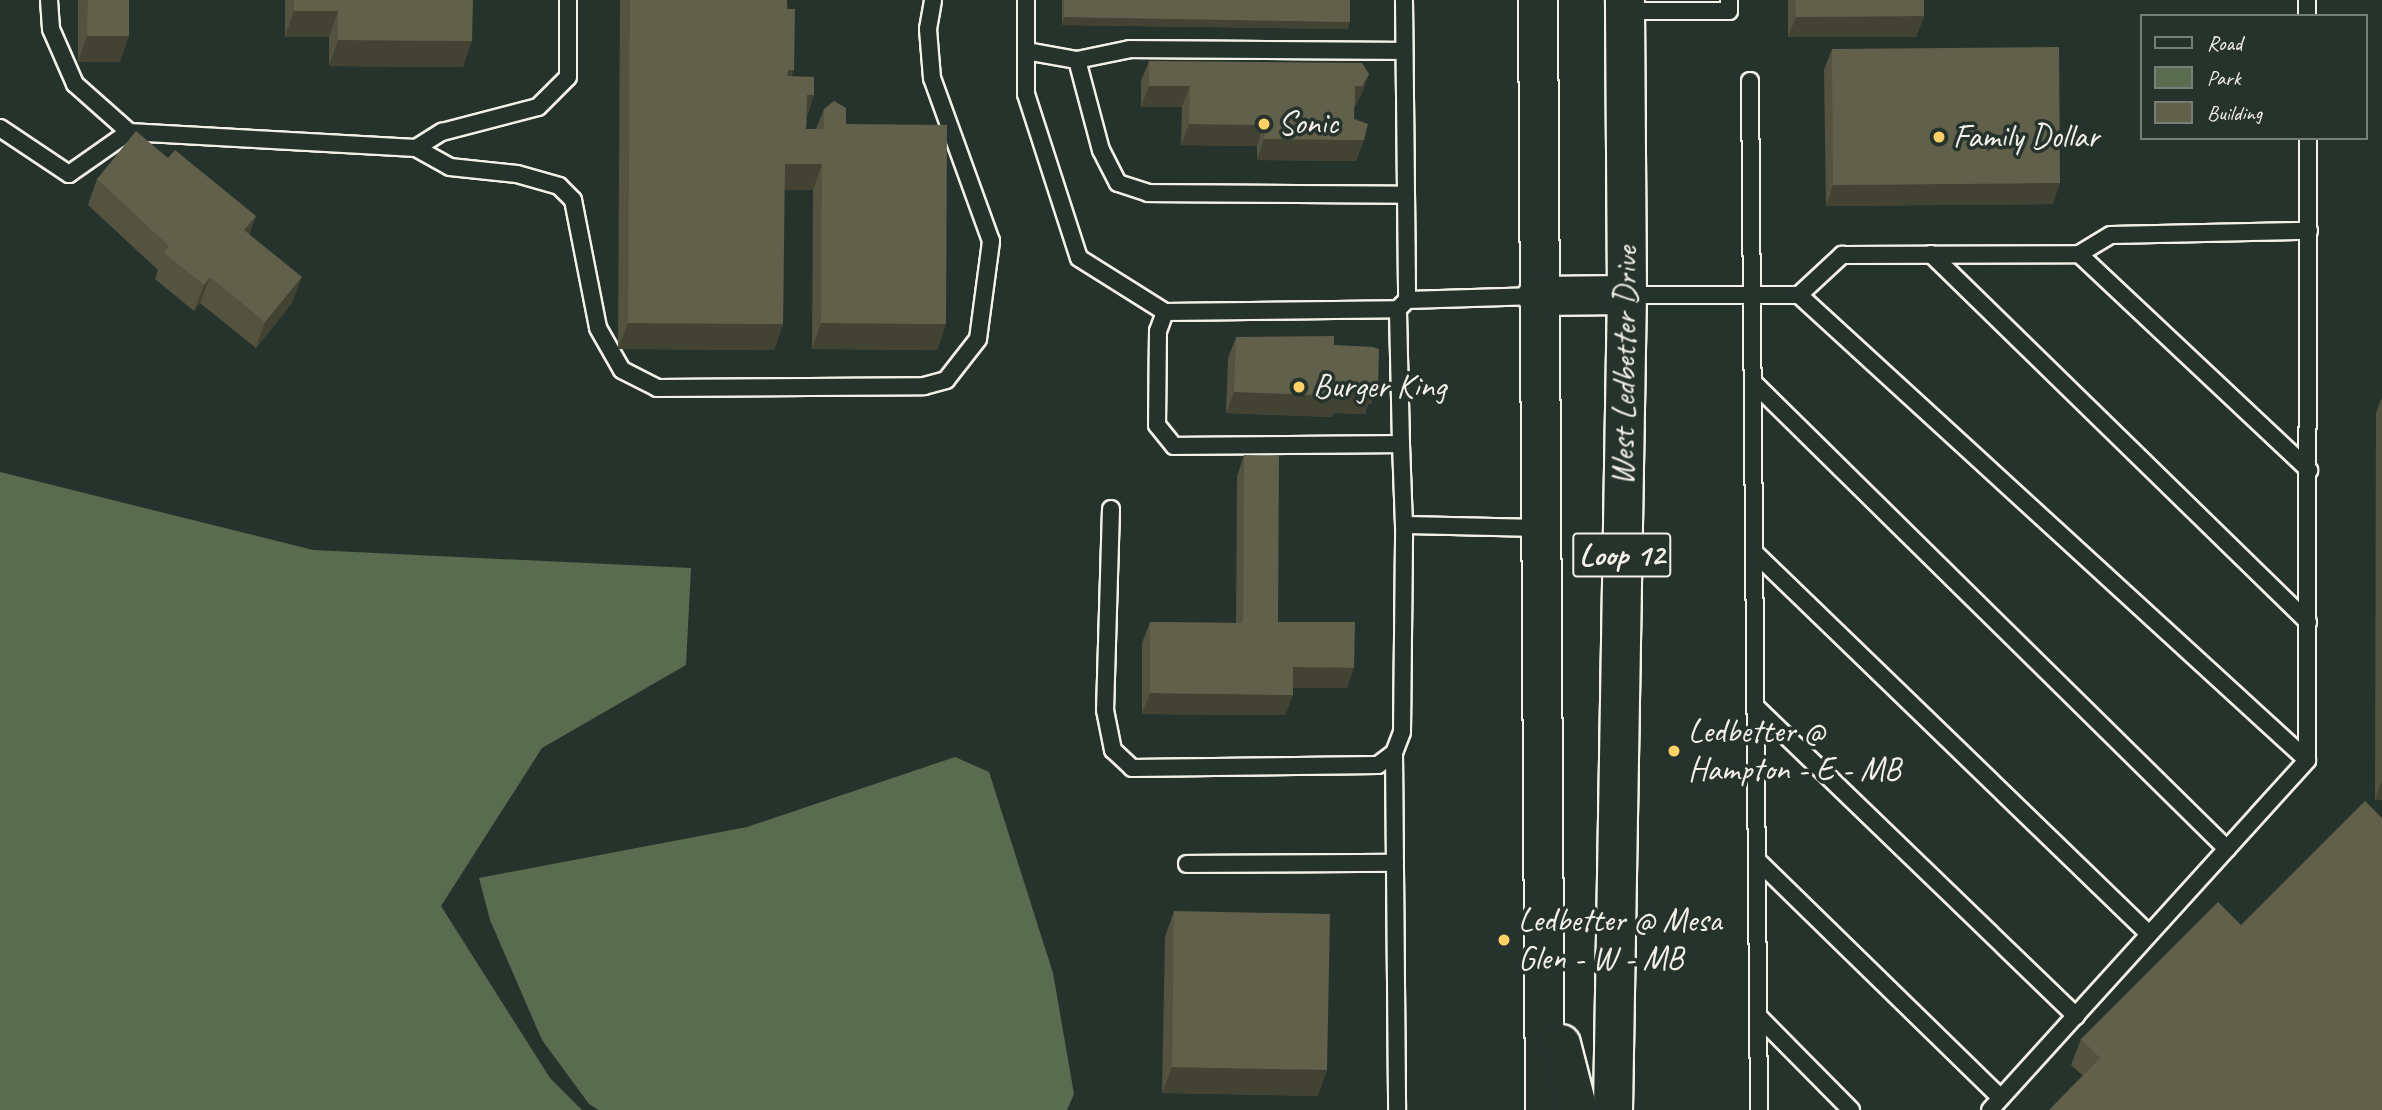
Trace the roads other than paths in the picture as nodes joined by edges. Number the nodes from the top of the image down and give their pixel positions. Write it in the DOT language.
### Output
graph roads {
  1 [pos="49,0"];
  2 [pos="568,0"];
  3 [pos="933,0"];
  4 [pos="1026,0"];
  5 [pos="1404,0"];
  6 [pos="1538,0"];
  7 [pos="1729,0"];
  8 [pos="1625,6"];
  9 [pos="1026,51"];
  10 [pos="1404,51"];
  11 [pos="1077,60"];
  12 [pos="1750,81"];
  13 [pos="0,128"];
  14 [pos="129,132"];
  15 [pos="2308,140"];
  16 [pos="416,148"];
  17 [pos="1406,195"];
  18 [pos="2309,231"];
  19 [pos="1931,254"];
  20 [pos="2079,254"];
  21 [pos="1627,295"];
  22 [pos="1753,295"];
  23 [pos="1799,295"];
  24 [pos="1536,296"];
  25 [pos="1403,305"];
  26 [pos="1166,312"];
  27 [pos="1754,383"];
  28 [pos="1401,444"];
  29 [pos="2309,470"];
  30 [pos="1111,509"];
  31 [pos="1404,525"];
  32 [pos="1541,528"];
  33 [pos="1755,553"];
  34 [pos="2308,622"];
  35 [pos="1756,707"];
  36 [pos="1394,753"];
  37 [pos="2307,761"];
  38 [pos="2227,849"];
  39 [pos="1758,861"];
  40 [pos="1395,863"];
  41 [pos="1187,864"];
  42 [pos="1546,874"];
  43 [pos="2149,934"];
  44 [pos="2076,1016"];
  45 [pos="1759,1017"];
  46 [pos="1995,1104"];
  47 [pos="1398,1110"];
  48 [pos="1545,1110"];
  49 [pos="1578,1110"];
  50 [pos="1613,1110"];
  51 [pos="1759,1110"];
  52 [pos="1852,1110"];
  1 -- 14 [label="lane"];
  2 -- 16 [label="lane"];
  3 -- 16 [label="lane"];
  4 -- 9 [label="lane"];
  5 -- 10 [label="lane"];
  6 -- 24 [label="main road, Loop 12"];
  7 -- 8 [label="lane"];
  8 -- 21 [label="main road, West Ledbetter Drive / Loop 12"];
  9 -- 11 [label="lane"];
  9 -- 26 [label="lane"];
  10 -- 11 [label="lane"];
  10 -- 17 [label="lane"];
  11 -- 17 [label="lane"];
  12 -- 22 [label="lane"];
  13 -- 14 [label="lane"];
  14 -- 16 [label="lane"];
  15 -- 18 [label="lane"];
  17 -- 25 [label="lane"];
  18 -- 20 [label="lane"];
  18 -- 29 [label="lane"];
  19 -- 20 [label="lane"];
  19 -- 23 [label="lane"];
  19 -- 34 [label="lane"];
  20 -- 29 [label="lane"];
  21 -- 22 [label="lane"];
  21 -- 24 [label="main road"];
  21 -- 50 [label="main road, West Ledbetter Drive / Loop 12"];
  22 -- 23 [label="lane"];
  22 -- 27 [label="lane"];
  23 -- 37 [label="lane"];
  24 -- 25 [label="lane"];
  24 -- 32 [label="main road, Loop 12"];
  25 -- 26 [label="lane"];
  25 -- 28 [label="lane"];
  26 -- 28 [label="lane"];
  27 -- 33 [label="lane"];
  27 -- 38 [label="lane"];
  28 -- 31 [label="lane"];
  29 -- 34 [label="lane"];
  30 -- 36 [label="lane"];
  31 -- 32 [label="lane"];
  31 -- 36 [label="lane"];
  32 -- 42 [label="main road, Loop 12"];
  33 -- 35 [label="lane"];
  33 -- 43 [label="lane"];
  34 -- 37 [label="lane"];
  35 -- 39 [label="lane"];
  35 -- 44 [label="lane"];
  36 -- 40 [label="lane"];
  37 -- 38 [label="lane"];
  38 -- 43 [label="lane"];
  39 -- 45 [label="lane"];
  39 -- 46 [label="lane"];
  40 -- 41 [label="lane"];
  40 -- 47 [label="lane"];
  42 -- 48 [label="main road, Loop 12"];
  42 -- 49 [label="main road"];
  43 -- 44 [label="lane"];
  44 -- 46 [label="lane"];
  45 -- 51 [label="lane"];
  45 -- 52 [label="lane"];
}
